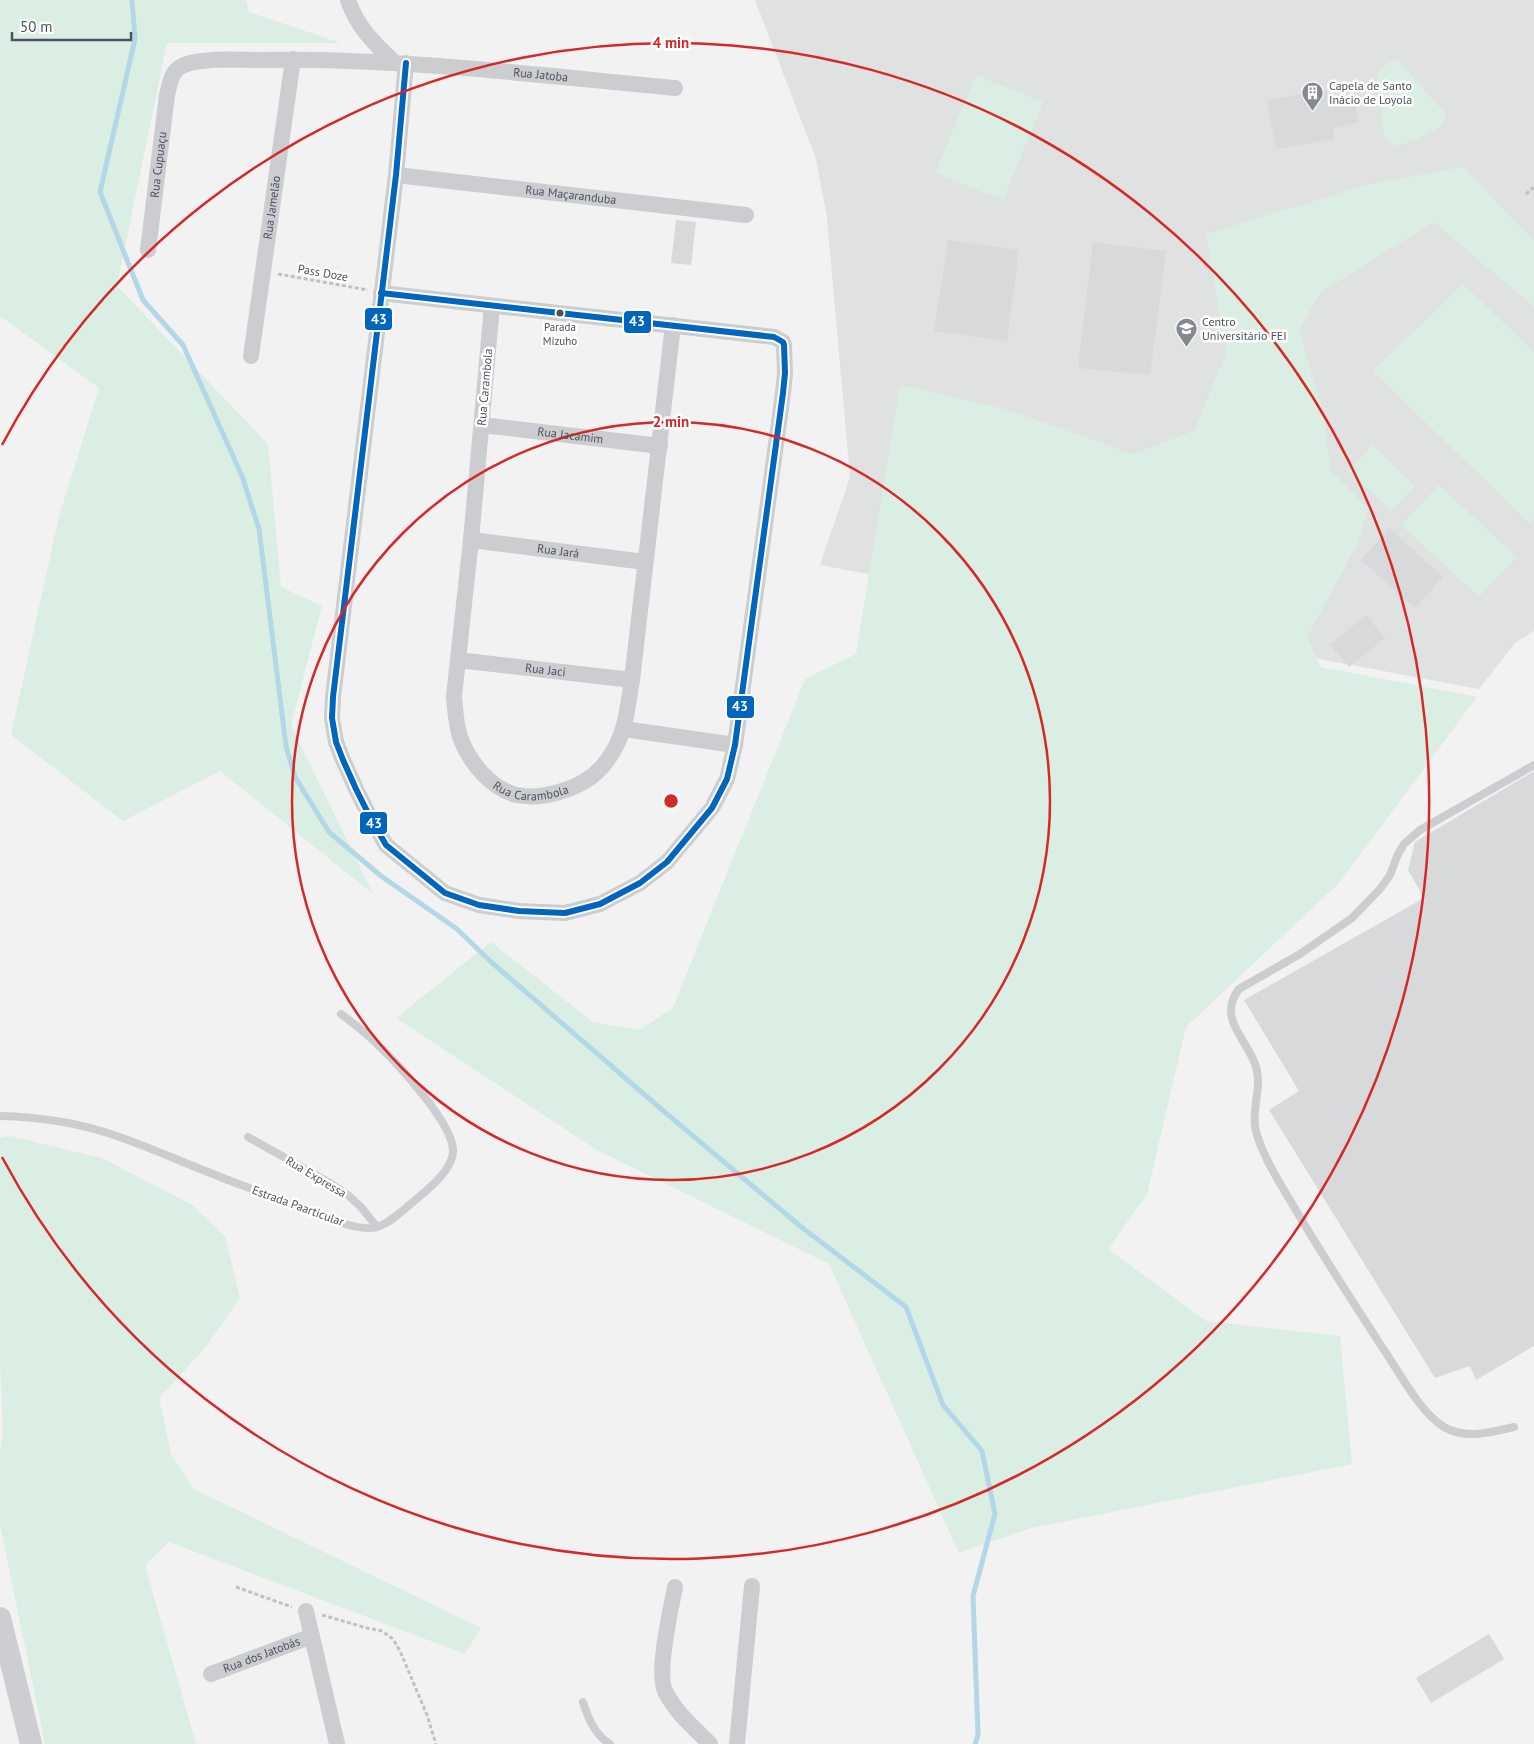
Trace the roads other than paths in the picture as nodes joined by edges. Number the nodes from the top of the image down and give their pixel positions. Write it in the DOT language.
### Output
graph roads {
  1 [pos="348,0"];
  2 [pos="293,59"];
  3 [pos="400,62"];
  4 [pos="171,80"];
  5 [pos="675,88"];
  6 [pos="396,175"];
  7 [pos="746,214"];
  8 [pos="148,250"];
  9 [pos="381,293"];
  10 [pos="492,306"];
  11 [pos="673,325"];
  12 [pos="252,356"];
  13 [pos="482,426"];
  14 [pos="660,446"];
  15 [pos="471,540"];
  16 [pos="645,562"];
  17 [pos="458,660"];
  18 [pos="632,680"];
  19 [pos="624,729"];
  20 [pos="735,745"];
  21 [pos="1534,765"];
  22 [pos="341,1014"];
  23 [pos="0,1116"];
  24 [pos="248,1137"];
  25 [pos="377,1227"];
  26 [pos="1514,1427"];
  27 [pos="752,1586"];
  28 [pos="675,1587"];
  29 [pos="306,1612"];
  30 [pos="0,1618"];
  31 [pos="312,1636"];
  32 [pos="211,1674"];
  33 [pos="583,1702"];
  34 [pos="31,1744"];
  35 [pos="337,1744"];
  36 [pos="610,1744"];
  37 [pos="710,1744"];
  38 [pos="737,1744"];
  1 -- 3 [label="street"];
  2 -- 3 [label="street, Rua Jatoba"];
  2 -- 4 [label="street, Rua Jatoba"];
  2 -- 12 [label="street, Rua Jamelão"];
  3 -- 5 [label="street, Rua Jatoba"];
  3 -- 6 [label="street"];
  4 -- 8 [label="street, Rua Cupuaçu"];
  6 -- 7 [label="street, Rua Maçaranduba"];
  6 -- 9 [label="street"];
  9 -- 10 [label="street"];
  9 -- 20 [label="street"];
  10 -- 11 [label="street"];
  10 -- 13 [label="street, Rua Carambola"];
  11 -- 14 [label="street, Rua Carambola"];
  11 -- 20 [label="street"];
  13 -- 14 [label="street, Rua Jacamim"];
  13 -- 15 [label="street, Rua Carambola"];
  14 -- 16 [label="street, Rua Carambola"];
  15 -- 16 [label="street, Rua Jará"];
  15 -- 17 [label="street, Rua Carambola"];
  16 -- 18 [label="street, Rua Carambola"];
  17 -- 18 [label="street, Rua Jaci"];
  17 -- 19 [label="street, Rua Carambola"];
  18 -- 19 [label="street, Rua Carambola"];
  19 -- 20 [label="street"];
  21 -- 26 [label="lane"];
  22 -- 25 [label="lane"];
  23 -- 25 [label="lane, Estrada Paarticular"];
  24 -- 25 [label="lane, Rua Expressa"];
  27 -- 38 [label="street"];
  28 -- 37 [label="street"];
  29 -- 31 [label="street"];
  30 -- 34 [label="street"];
  31 -- 32 [label="street, Rua dos Jatobás"];
  31 -- 35 [label="street"];
  33 -- 36 [label="lane"];
}
